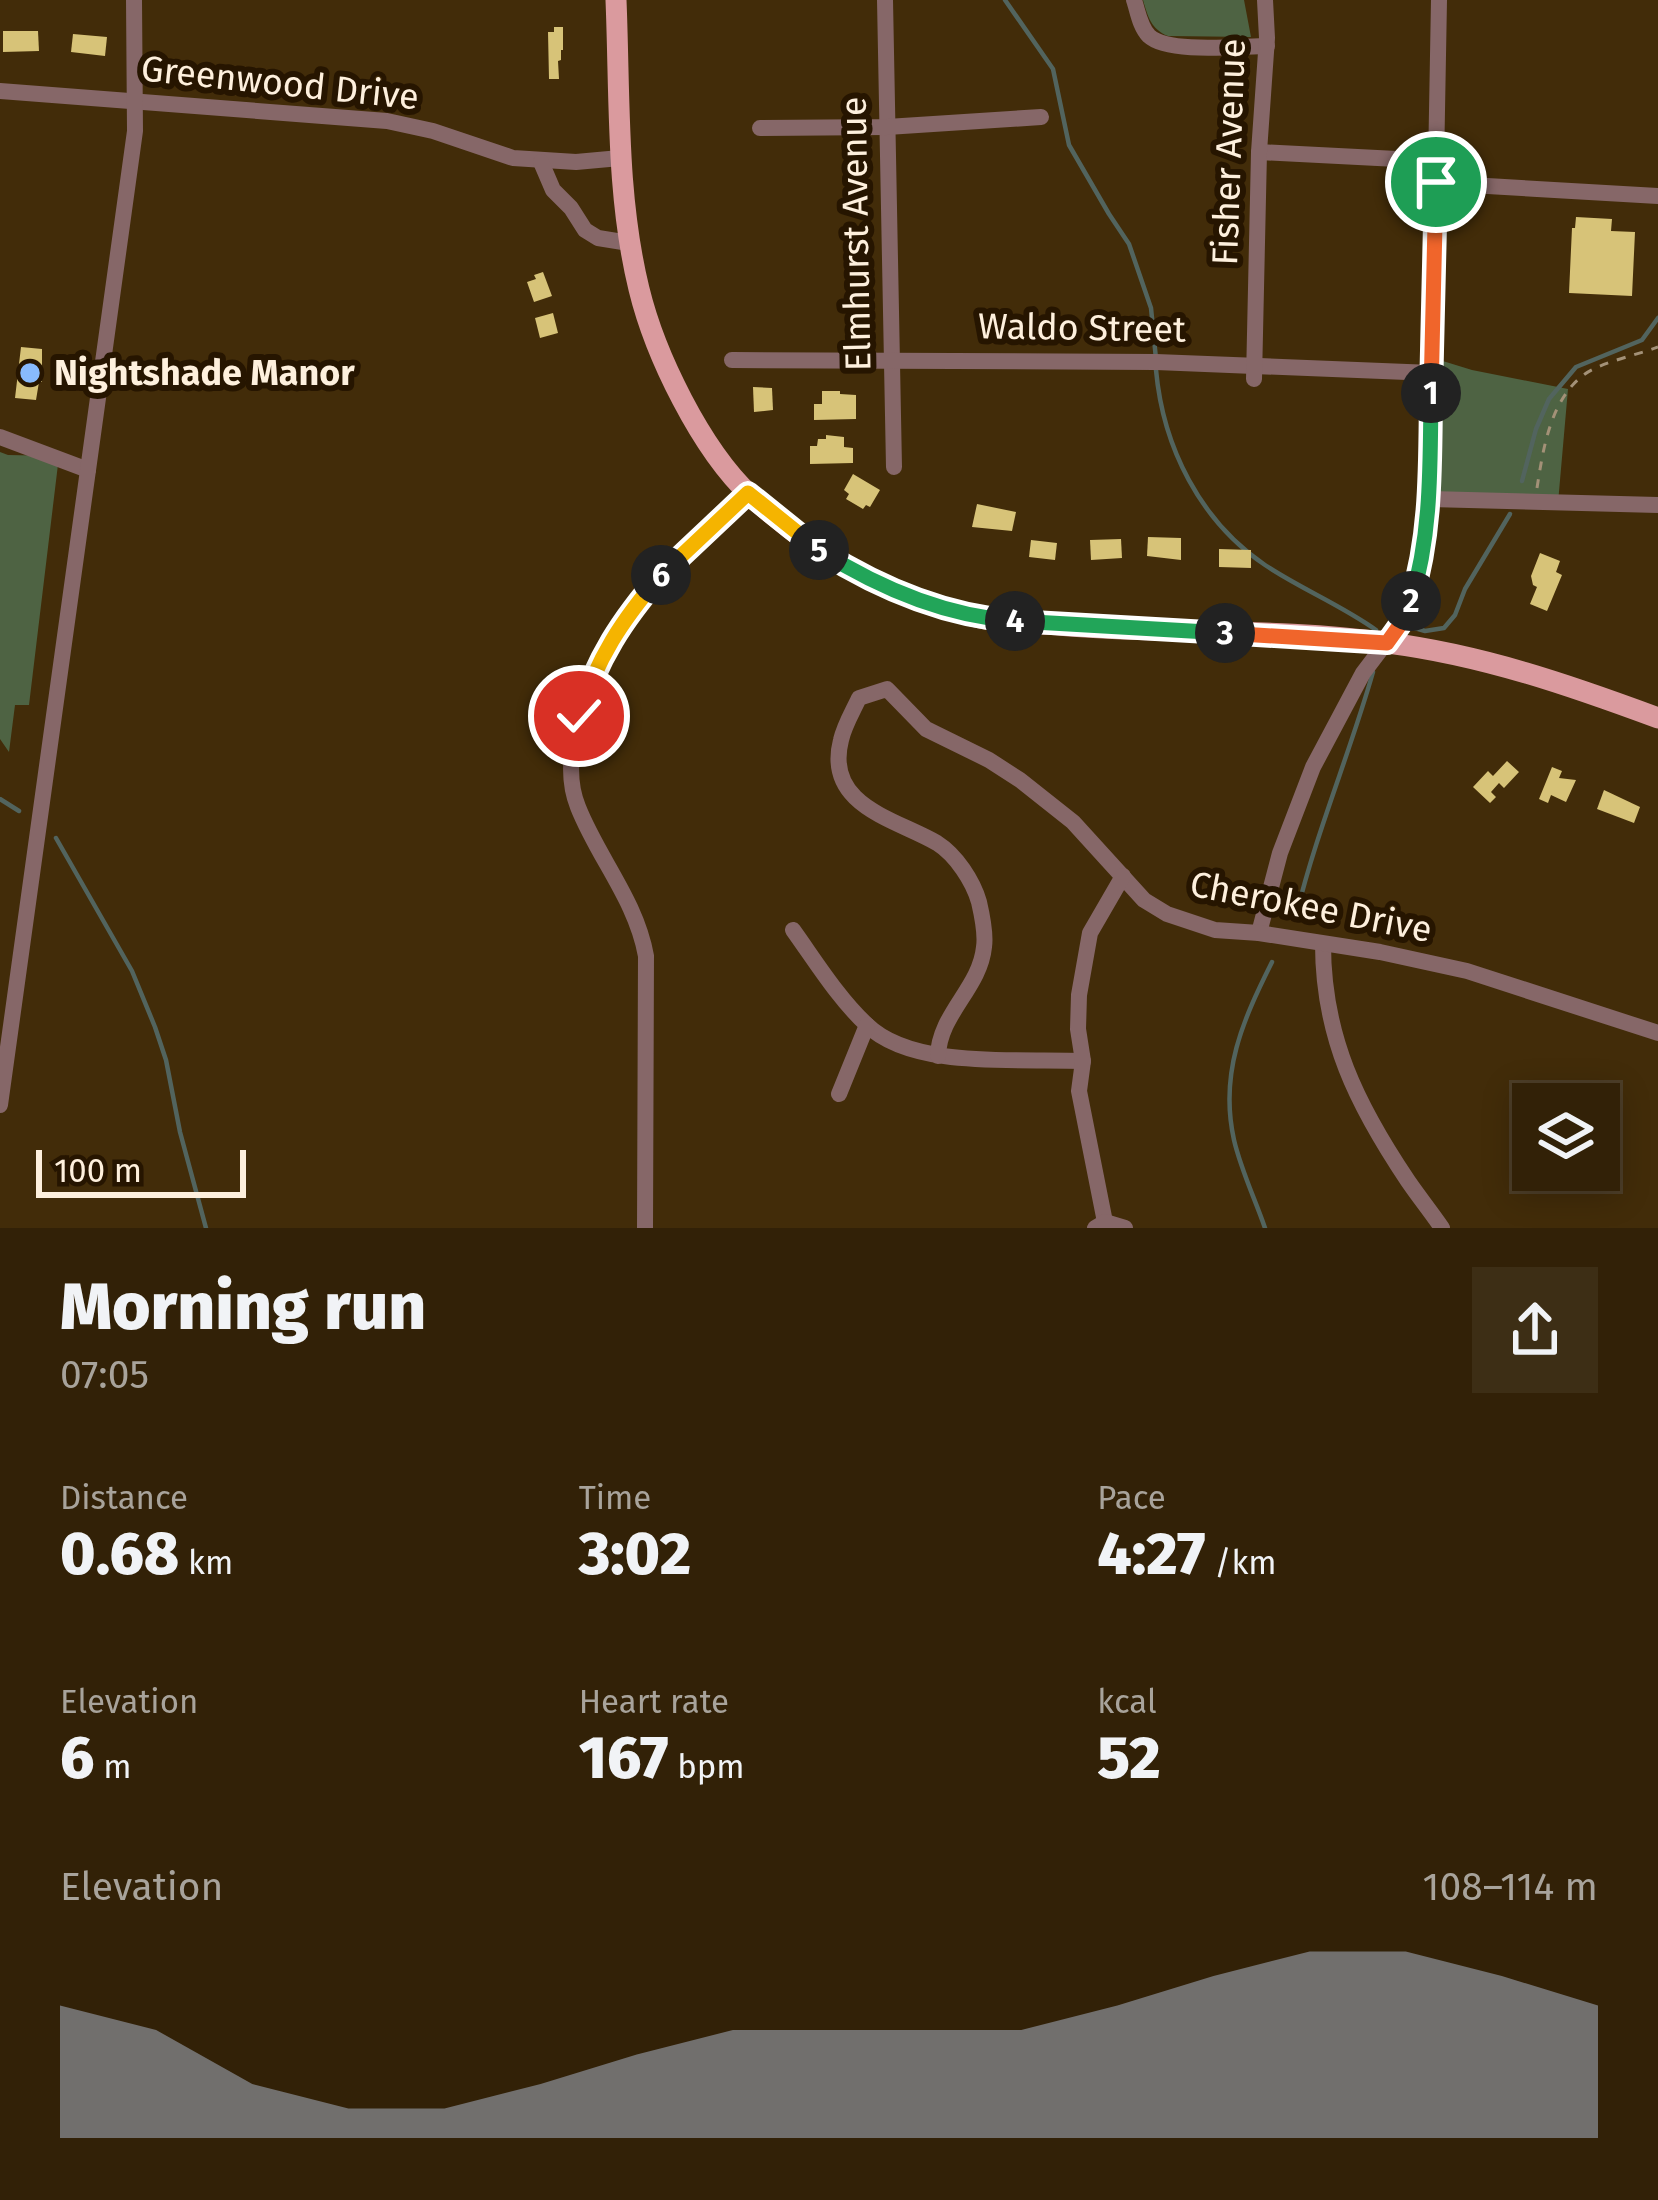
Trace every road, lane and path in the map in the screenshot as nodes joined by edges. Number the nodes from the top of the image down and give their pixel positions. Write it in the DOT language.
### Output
graph roads {
  1 [pos="134,0"];
  2 [pos="616,0"];
  3 [pos="885,0"];
  4 [pos="1134,0"];
  5 [pos="1264,0"];
  6 [pos="1438,0"];
  7 [pos="1267,46"];
  8 [pos="0,91"];
  9 [pos="135,102"];
  10 [pos="1041,117"];
  11 [pos="887,127"];
  12 [pos="760,128"];
  13 [pos="1259,152"];
  14 [pos="620,158"];
  15 [pos="541,161"];
  16 [pos="1436,161"];
  17 [pos="1436,182"];
  18 [pos="1658,196"];
  19 [pos="628,243"];
  20 [pos="1658,347"];
  21 [pos="890,358"];
  22 [pos="732,360"];
  23 [pos="1255,372"];
  24 [pos="1432,374"];
  25 [pos="0,436"];
  26 [pos="894,467"];
  27 [pos="88,470"];
  28 [pos="748,493"];
  29 [pos="1430,499"];
  30 [pos="1534,502"];
  31 [pos="1658,505"];
  32 [pos="1387,643"];
  33 [pos="1658,718"];
  34 [pos="1123,876"];
  35 [pos="793,930"];
  36 [pos="1259,933"];
  37 [pos="1323,944"];
  38 [pos="867,1025"];
  39 [pos="1658,1034"];
  40 [pos="938,1056"];
  41 [pos="1083,1060"];
  42 [pos="838,1094"];
  43 [pos="0,1105"];
  44 [pos="1100,1225"];
  45 [pos="645,1228"];
  46 [pos="1125,1228"];
  47 [pos="1442,1228"];
  1 -- 9 [label="street"];
  2 -- 14 [label="main road"];
  3 -- 11 [label="street, Elmhurst Avenue"];
  4 -- 7 [label="street"];
  5 -- 7 [label="street, Fisher Avenue"];
  6 -- 16 [label="street"];
  7 -- 13 [label="street, Fisher Avenue"];
  8 -- 9 [label="street, Greenwood Drive"];
  9 -- 15 [label="street, Greenwood Drive"];
  9 -- 27 [label="street"];
  10 -- 11 [label="street"];
  11 -- 12 [label="street"];
  11 -- 21 [label="street, Elmhurst Avenue"];
  13 -- 16 [label="street"];
  13 -- 23 [label="street, Fisher Avenue"];
  14 -- 15 [label="street, Greenwood Drive"];
  14 -- 19 [label="main road"];
  15 -- 19 [label="street"];
  16 -- 17 [label="street"];
  17 -- 18 [label="street"];
  17 -- 24 [label="street"];
  19 -- 28 [label="main road"];
  20 -- 30 [label="path"];
  21 -- 22 [label="street, Waldo Street"];
  21 -- 23 [label="street, Waldo Street"];
  21 -- 26 [label="street, Elmhurst Avenue"];
  23 -- 24 [label="street, Waldo Street"];
  24 -- 29 [label="street"];
  25 -- 27 [label="street"];
  27 -- 43 [label="street"];
  28 -- 32 [label="main road"];
  28 -- 45 [label="street"];
  29 -- 30 [label="street"];
  29 -- 32 [label="street"];
  30 -- 31 [label="street"];
  32 -- 33 [label="main road"];
  32 -- 36 [label="street"];
  34 -- 36 [label="street, Cherokee Drive"];
  34 -- 40 [label="street, Cherokee Drive"];
  34 -- 41 [label="street"];
  35 -- 38 [label="street"];
  36 -- 37 [label="street, Cherokee Drive"];
  37 -- 39 [label="street, Cherokee Drive"];
  37 -- 47 [label="street"];
  38 -- 40 [label="street"];
  38 -- 42 [label="street"];
  40 -- 41 [label="street"];
  41 -- 44 [label="street"];
  44 -- 46 [label="street"];
}
